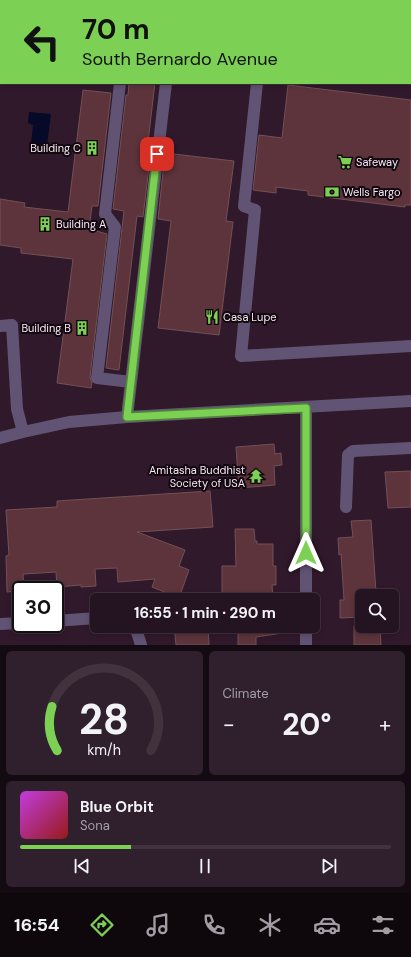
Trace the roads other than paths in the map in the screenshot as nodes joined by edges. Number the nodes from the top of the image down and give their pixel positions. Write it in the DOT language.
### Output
graph roads {
  1 [pos="120,84"];
  2 [pos="166,84"];
  3 [pos="257,84"];
  4 [pos="0,326"];
  5 [pos="411,346"];
  6 [pos="131,382"];
  7 [pos="411,401"];
  8 [pos="306,408"];
  9 [pos="127,417"];
  10 [pos="22,432"];
  11 [pos="0,438"];
  12 [pos="411,448"];
  13 [pos="346,507"];
  14 [pos="306,593"];
  15 [pos="90,618"];
  16 [pos="64,620"];
  17 [pos="12,623"];
  18 [pos="0,624"];
  19 [pos="137,633"];
  20 [pos="306,633"];
  21 [pos="141,645"];
  22 [pos="306,645"];
  1 -- 6 [label="street"];
  2 -- 6 [label="street"];
  3 -- 5 [label="street"];
  4 -- 10 [label="street"];
  6 -- 9 [label="street"];
  7 -- 8 [label="street"];
  8 -- 9 [label="street"];
  8 -- 14 [label="street"];
  9 -- 10 [label="street"];
  10 -- 11 [label="street"];
  12 -- 13 [label="street"];
  15 -- 16 [label="street"];
  17 -- 18 [label="street"];
  19 -- 21 [label="street"];
  20 -- 22 [label="street"];
}
